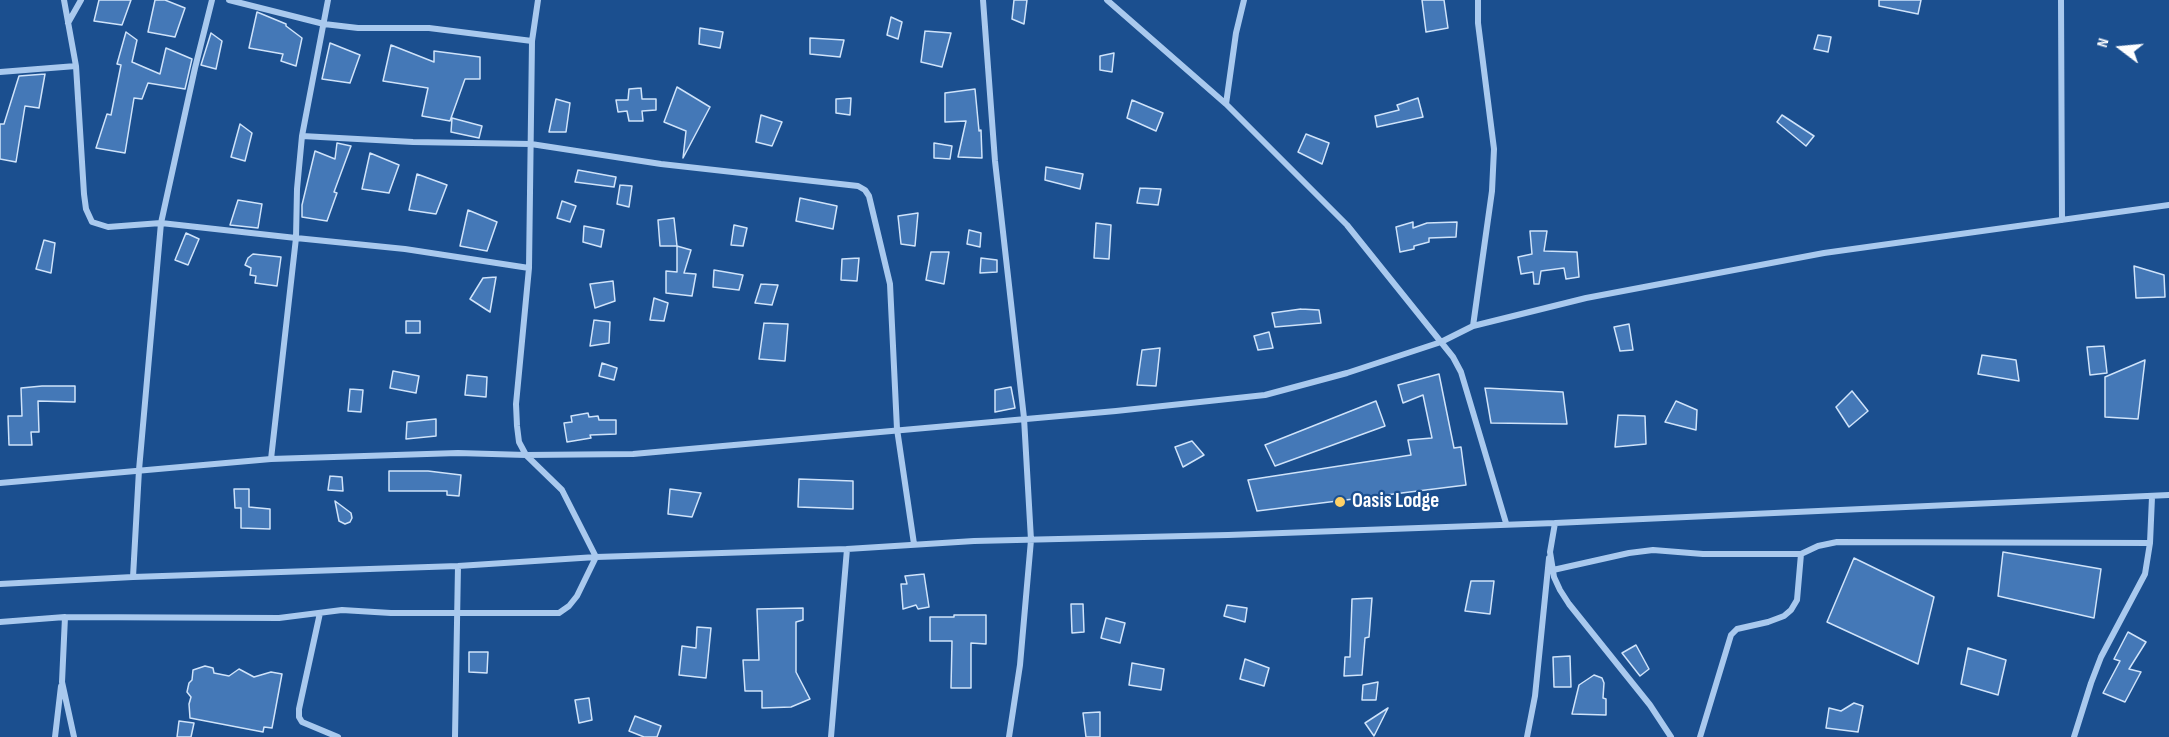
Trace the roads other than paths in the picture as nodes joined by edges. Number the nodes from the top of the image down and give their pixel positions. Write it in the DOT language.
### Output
graph roads {
  1 [pos="64,0"];
  2 [pos="81,0"];
  3 [pos="212,0"];
  4 [pos="229,0"];
  5 [pos="328,0"];
  6 [pos="538,0"];
  7 [pos="983,0"];
  8 [pos="1107,0"];
  9 [pos="1244,0"];
  10 [pos="1478,0"];
  11 [pos="2061,0"];
  12 [pos="68,23"];
  13 [pos="324,24"];
  14 [pos="532,41"];
  15 [pos="76,66"];
  16 [pos="0,72"];
  17 [pos="1226,104"];
  18 [pos="302,136"];
  19 [pos="531,144"];
  20 [pos="2169,205"];
  21 [pos="2062,220"];
  22 [pos="161,224"];
  23 [pos="296,238"];
  24 [pos="530,268"];
  25 [pos="1473,326"];
  26 [pos="1442,342"];
  27 [pos="1024,418"];
  28 [pos="897,429"];
  29 [pos="526,455"];
  30 [pos="271,459"];
  31 [pos="139,470"];
  32 [pos="0,483"];
  33 [pos="2169,495"];
  34 [pos="2152,496"];
  35 [pos="1506,523"];
  36 [pos="1555,523"];
  37 [pos="1031,540"];
  38 [pos="2150,543"];
  39 [pos="914,544"];
  40 [pos="847,549"];
  41 [pos="1550,552"];
  42 [pos="1801,554"];
  43 [pos="596,557"];
  44 [pos="458,566"];
  45 [pos="1553,570"];
  46 [pos="133,577"];
  47 [pos="0,584"];
  48 [pos="458,613"];
  49 [pos="320,614"];
  50 [pos="65,617"];
  51 [pos="0,622"];
  52 [pos="62,682"];
  53 [pos="55,737"];
  54 [pos="74,737"];
  55 [pos="338,737"];
  56 [pos="455,737"];
  57 [pos="831,737"];
  58 [pos="1009,737"];
  59 [pos="1527,737"];
  60 [pos="1671,737"];
  61 [pos="1700,737"];
  62 [pos="2074,737"];
  1 -- 12 [label="street"];
  2 -- 12 [label="street"];
  3 -- 22 [label="street"];
  4 -- 13 [label="street"];
  5 -- 13 [label="street"];
  6 -- 14 [label="street"];
  7 -- 27 [label="street"];
  8 -- 17 [label="street"];
  9 -- 17 [label="street"];
  10 -- 25 [label="street"];
  11 -- 21 [label="street"];
  12 -- 15 [label="street"];
  13 -- 14 [label="street"];
  13 -- 18 [label="street"];
  14 -- 19 [label="street"];
  15 -- 16 [label="street"];
  15 -- 22 [label="street"];
  17 -- 26 [label="street"];
  18 -- 19 [label="street"];
  18 -- 23 [label="street"];
  19 -- 24 [label="street"];
  19 -- 28 [label="street"];
  20 -- 21 [label="street"];
  21 -- 25 [label="street"];
  22 -- 23 [label="street"];
  22 -- 31 [label="street"];
  23 -- 24 [label="street"];
  23 -- 30 [label="street"];
  24 -- 29 [label="street"];
  25 -- 26 [label="street"];
  26 -- 27 [label="street"];
  26 -- 35 [label="street"];
  27 -- 28 [label="street"];
  27 -- 37 [label="street"];
  28 -- 29 [label="street"];
  28 -- 39 [label="street"];
  29 -- 30 [label="street"];
  29 -- 43 [label="street"];
  30 -- 31 [label="street"];
  31 -- 32 [label="street"];
  31 -- 46 [label="street"];
  33 -- 34 [label="street"];
  34 -- 36 [label="street"];
  34 -- 38 [label="street"];
  35 -- 36 [label="street"];
  35 -- 37 [label="street"];
  36 -- 41 [label="street"];
  37 -- 39 [label="street"];
  37 -- 58 [label="street"];
  38 -- 42 [label="street"];
  38 -- 62 [label="street"];
  39 -- 40 [label="street"];
  40 -- 43 [label="street"];
  40 -- 57 [label="street"];
  41 -- 45 [label="street"];
  41 -- 59 [label="street"];
  42 -- 45 [label="street"];
  42 -- 61 [label="street"];
  43 -- 44 [label="street"];
  43 -- 48 [label="street"];
  44 -- 46 [label="street"];
  44 -- 48 [label="street"];
  45 -- 60 [label="street"];
  46 -- 47 [label="street"];
  48 -- 49 [label="street"];
  48 -- 56 [label="street"];
  49 -- 50 [label="street"];
  49 -- 55 [label="street"];
  50 -- 51 [label="street"];
  50 -- 52 [label="street"];
  52 -- 53 [label="street"];
  52 -- 54 [label="street"];
}
